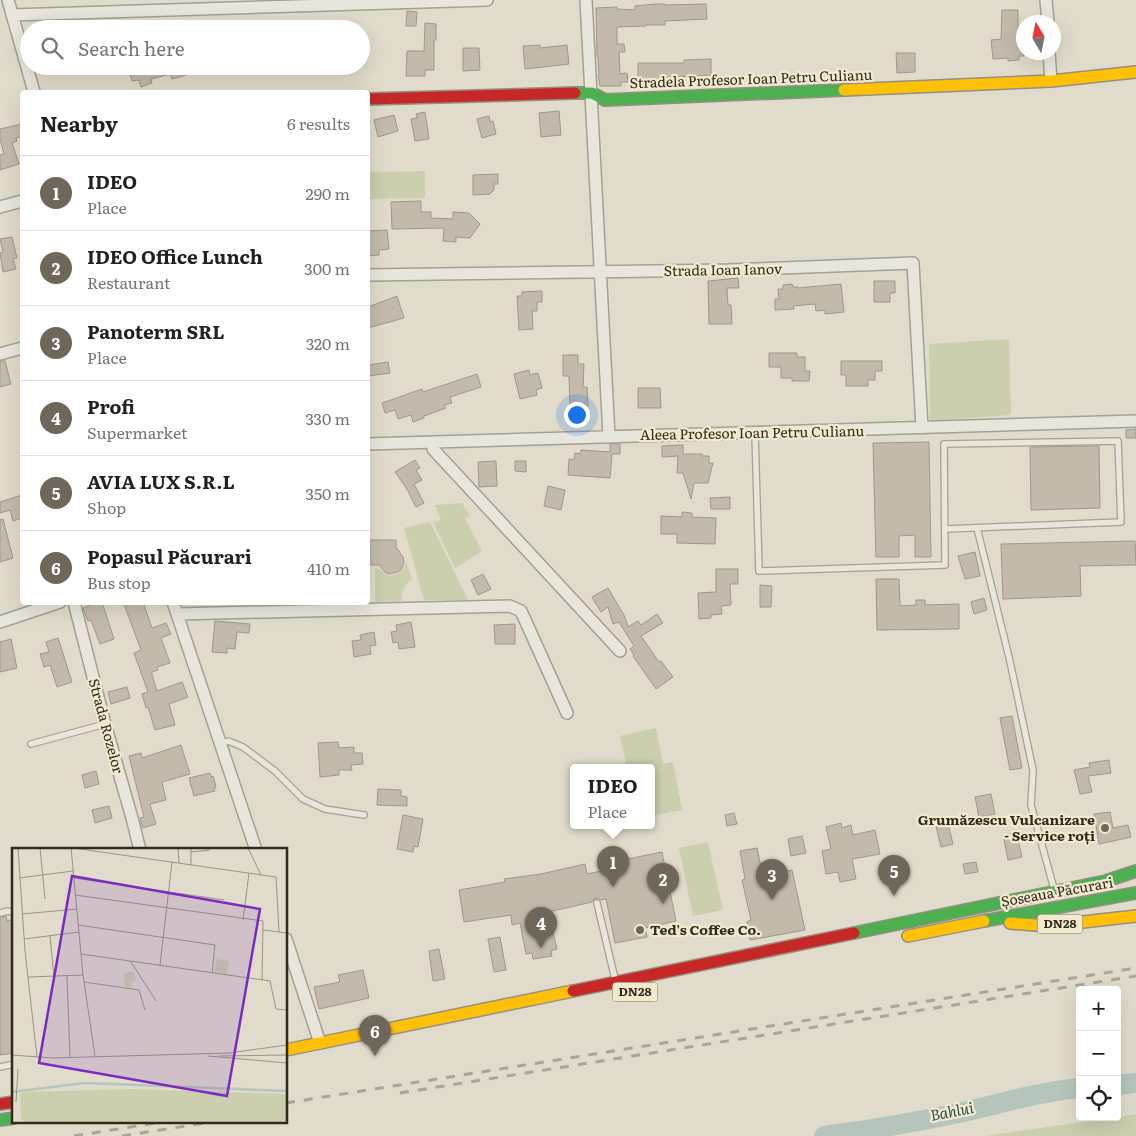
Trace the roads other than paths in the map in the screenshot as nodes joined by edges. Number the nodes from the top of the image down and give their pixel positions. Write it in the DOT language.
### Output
graph roads {
  1 [pos="8,0"];
  2 [pos="487,0"];
  3 [pos="586,0"];
  4 [pos="1046,0"];
  5 [pos="422,1"];
  6 [pos="378,2"];
  7 [pos="12,15"];
  8 [pos="1047,15"];
  9 [pos="20,43"];
  10 [pos="1050,60"];
  11 [pos="1136,72"];
  12 [pos="29,75"];
  13 [pos="1051,82"];
  14 [pos="33,90"];
  15 [pos="592,94"];
  16 [pos="370,100"];
  17 [pos="20,202"];
  18 [pos="0,207"];
  19 [pos="601,272"];
  20 [pos="370,275"];
  21 [pos="20,349"];
  22 [pos="0,354"];
  23 [pos="1136,421"];
  24 [pos="922,428"];
  25 [pos="755,433"];
  26 [pos="609,436"];
  27 [pos="434,443"];
  28 [pos="370,444"];
  29 [pos="977,528"];
  30 [pos="946,529"];
  31 [pos="51,605"];
  32 [pos="75,605"];
  33 [pos="173,605"];
  34 [pos="176,614"];
  35 [pos="0,621"];
  36 [pos="620,651"];
  37 [pos="567,713"];
  38 [pos="105,724"];
  39 [pos="31,744"];
  40 [pos="220,744"];
  41 [pos="364,815"];
  42 [pos="140,848"];
  43 [pos="255,848"];
  44 [pos="1136,871"];
  45 [pos="1136,876"];
  46 [pos="1106,881"];
  47 [pos="1054,892"];
  48 [pos="1136,893"];
  49 [pos="597,903"];
  50 [pos="12,912"];
  51 [pos="0,913"];
  52 [pos="1136,916"];
  53 [pos="984,921"];
  54 [pos="898,938"];
  55 [pos="288,945"];
  56 [pos="616,983"];
  57 [pos="320,1043"];
  58 [pos="288,1050"];
  1 -- 7 [label="street"];
  2 -- 5 [label="street"];
  3 -- 15 [label="street"];
  4 -- 8 [label="street"];
  5 -- 6 [label="street"];
  6 -- 7 [label="street"];
  7 -- 9 [label="street"];
  10 -- 13 [label="street"];
  11 -- 13 [label="main road, Stradela Profesor Ioan Petru Culianu"];
  12 -- 14 [label="street"];
  13 -- 15 [label="main road, Stradela Profesor Ioan Petru Culianu"];
  15 -- 16 [label="main road, Stradela Profesor Ioan Petru Culianu"];
  15 -- 19 [label="street"];
  17 -- 18 [label="street"];
  19 -- 20 [label="street, Strada Ioan Ianov"];
  19 -- 24 [label="street, Strada Ioan Ianov"];
  19 -- 26 [label="street"];
  21 -- 22 [label="street"];
  23 -- 24 [label="street, Aleea Profesor Ioan Petru Culianu"];
  24 -- 25 [label="street, Aleea Profesor Ioan Petru Culianu"];
  25 -- 26 [label="street, Aleea Profesor Ioan Petru Culianu"];
  25 -- 30 [label="lane"];
  26 -- 27 [label="street, Aleea Profesor Ioan Petru Culianu"];
  27 -- 28 [label="street, Aleea Profesor Ioan Petru Culianu"];
  27 -- 36 [label="street"];
  29 -- 30 [label="lane"];
  29 -- 30 [label="lane"];
  29 -- 47 [label="lane"];
  31 -- 35 [label="street"];
  32 -- 38 [label="street, Strada Rozelor"];
  33 -- 34 [label="street"];
  34 -- 37 [label="street"];
  34 -- 40 [label="street"];
  38 -- 39 [label="lane"];
  38 -- 42 [label="street, Strada Rozelor"];
  40 -- 41 [label="lane"];
  40 -- 43 [label="street"];
  44 -- 46 [label="main road, DN28"];
  45 -- 46 [label="main road, Șoseaua Păcurari"];
  46 -- 47 [label="main road, DN28"];
  47 -- 56 [label="main road, DN28"];
  48 -- 53 [label="main road, Șoseaua Păcurari"];
  49 -- 56 [label="lane"];
  50 -- 51 [label="lane"];
  52 -- 53 [label="main road, DN28"];
  53 -- 54 [label="main road, DN28"];
  55 -- 57 [label="street"];
  56 -- 57 [label="main road, DN28"];
  57 -- 58 [label="main road, DN28"];
}
